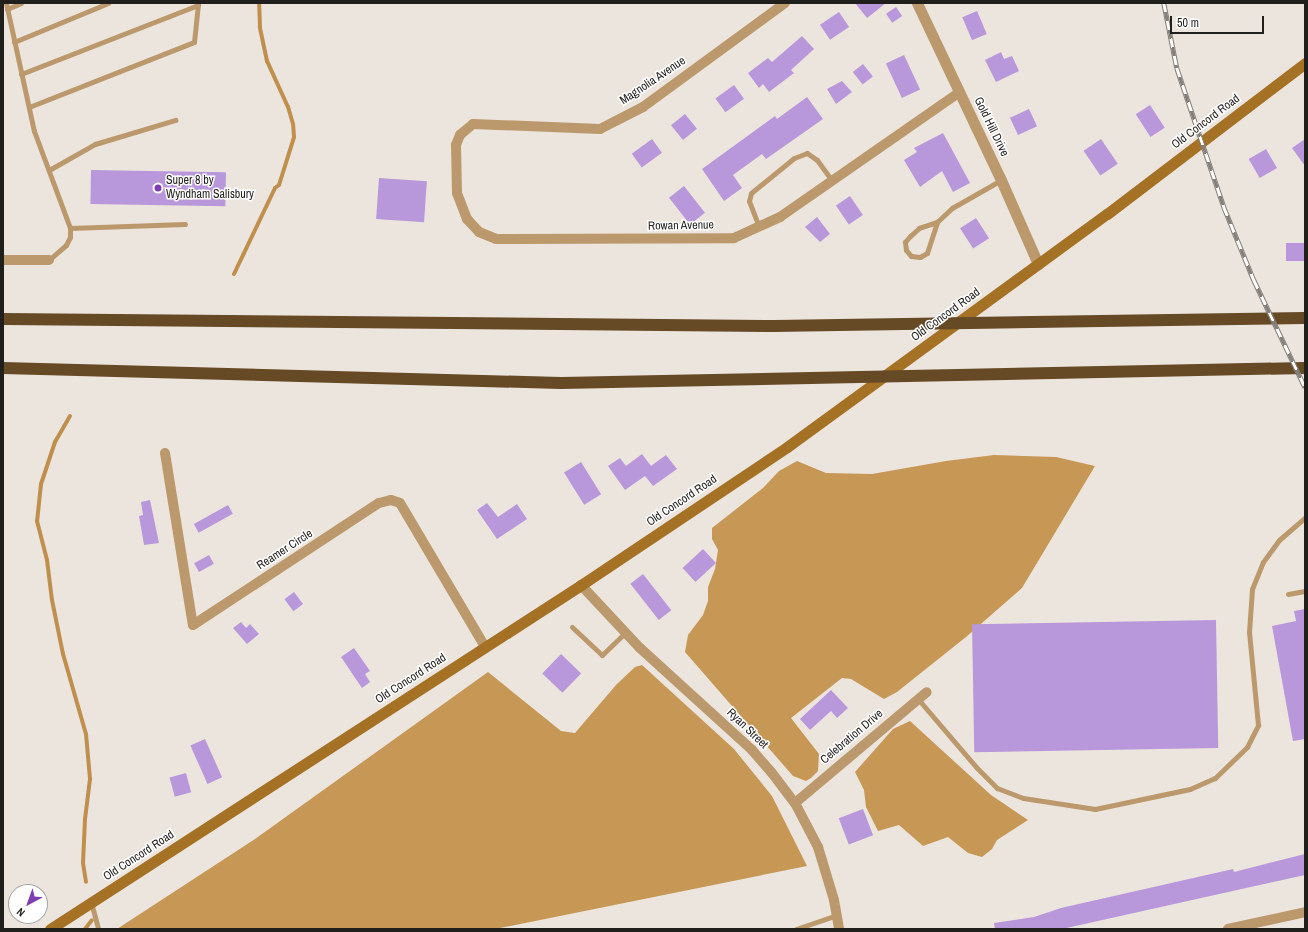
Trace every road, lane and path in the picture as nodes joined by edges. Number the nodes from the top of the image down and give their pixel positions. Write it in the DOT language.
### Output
graph roads {
  1 [pos="21,3"];
  2 [pos="108,3"];
  3 [pos="785,3"];
  4 [pos="917,3"];
  5 [pos="198,4"];
  6 [pos="6,6"];
  7 [pos="14,42"];
  8 [pos="1304,67"];
  9 [pos="21,74"];
  10 [pos="960,92"];
  11 [pos="29,107"];
  12 [pos="175,120"];
  13 [pos="470,127"];
  14 [pos="49,170"];
  15 [pos="1001,180"];
  16 [pos="832,181"];
  17 [pos="937,222"];
  18 [pos="185,224"];
  19 [pos="759,226"];
  20 [pos="70,228"];
  21 [pos="3,260"];
  22 [pos="49,260"];
  23 [pos="1038,264"];
  24 [pos="1305,318"];
  25 [pos="3,319"];
  26 [pos="3,368"];
  27 [pos="1305,368"];
  28 [pos="165,453"];
  29 [pos="1305,517"];
  30 [pos="580,585"];
  31 [pos="1305,591"];
  32 [pos="1288,594"];
  33 [pos="572,627"];
  34 [pos="626,633"];
  35 [pos="485,647"];
  36 [pos="927,692"];
  37 [pos="917,699"];
  38 [pos="794,803"];
  39 [pos="91,902"];
  40 [pos="1305,912"];
  41 [pos="837,915"];
  42 [pos="50,929"];
  43 [pos="98,929"];
  44 [pos="796,929"];
  45 [pos="839,929"];
  46 [pos="1228,929"];
  1 -- 6 [label="lane"];
  2 -- 7 [label="lane"];
  3 -- 13 [label="street, Magnolia Avenue"];
  4 -- 10 [label="street, Gold Hill Drive"];
  5 -- 9 [label="lane"];
  5 -- 11 [label="lane"];
  6 -- 7 [label="lane"];
  7 -- 9 [label="lane"];
  8 -- 23 [label="main road, Old Concord Road"];
  9 -- 11 [label="lane"];
  10 -- 15 [label="street, Gold Hill Drive"];
  10 -- 16 [label="street, Rowan Avenue"];
  11 -- 14 [label="lane"];
  12 -- 14 [label="lane"];
  13 -- 19 [label="street, Rowan Avenue"];
  14 -- 20 [label="lane"];
  15 -- 17 [label="lane"];
  15 -- 23 [label="street, Gold Hill Drive"];
  16 -- 19 [label="street, Rowan Avenue"];
  16 -- 19 [label="lane"];
  17 -- 17 [label="lane"];
  18 -- 20 [label="lane"];
  20 -- 22 [label="lane"];
  21 -- 22 [label="street"];
  23 -- 30 [label="main road, Old Concord Road"];
  24 -- 25 [label="highway"];
  26 -- 27 [label="highway"];
  28 -- 35 [label="street, Reamer Circle"];
  29 -- 37 [label="lane"];
  30 -- 34 [label="street, Ryan Street"];
  30 -- 35 [label="main road, Old Concord Road"];
  31 -- 32 [label="lane"];
  33 -- 34 [label="lane"];
  34 -- 38 [label="street, Ryan Street"];
  35 -- 39 [label="main road, Old Concord Road"];
  36 -- 37 [label="street, Celebration Drive"];
  37 -- 38 [label="street, Celebration Drive"];
  38 -- 41 [label="street, Ryan Street"];
  39 -- 42 [label="main road, Old Concord Road"];
  39 -- 43 [label="lane"];
  40 -- 46 [label="street"];
  41 -- 44 [label="lane"];
  41 -- 45 [label="street, Ryan Street"];
}
